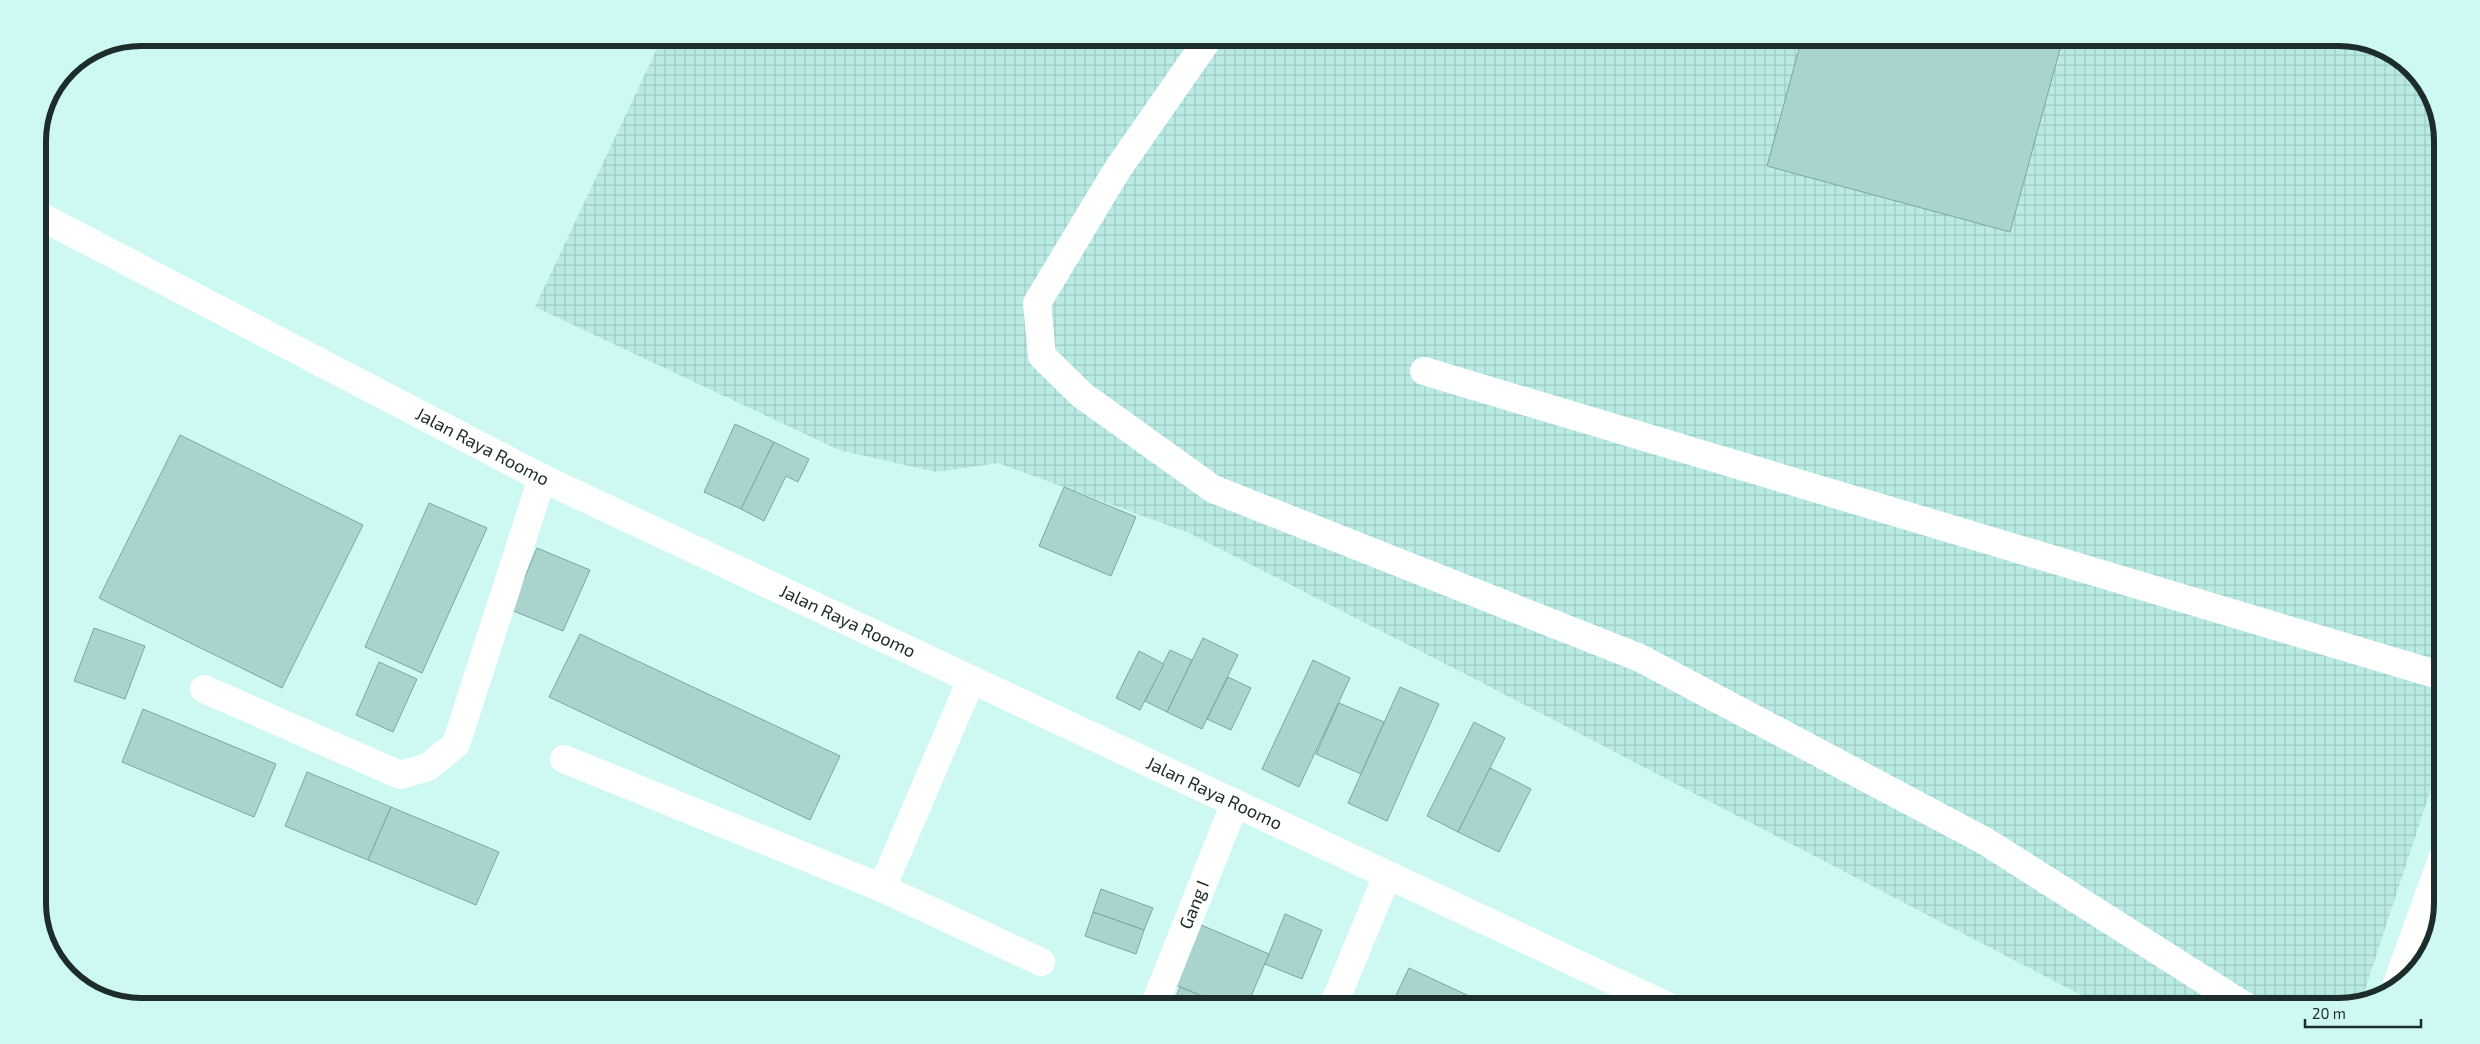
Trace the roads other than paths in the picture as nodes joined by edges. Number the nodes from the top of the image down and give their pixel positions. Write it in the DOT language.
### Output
graph roads {
  1 [pos="1203,46"];
  2 [pos="46,219"];
  3 [pos="1424,370"];
  4 [pos="542,478"];
  5 [pos="2434,674"];
  6 [pos="971,680"];
  7 [pos="204,689"];
  8 [pos="564,759"];
  9 [pos="1235,804"];
  10 [pos="1387,876"];
  11 [pos="2434,881"];
  12 [pos="882,888"];
  13 [pos="1041,962"];
  14 [pos="2400,975"];
  15 [pos="1157,998"];
  16 [pos="1336,998"];
  17 [pos="1650,998"];
  18 [pos="2232,998"];
  1 -- 18 [label="main road"];
  2 -- 4 [label="main road, Jalan Raya Roomo"];
  3 -- 5 [label="main road"];
  4 -- 6 [label="main road, Jalan Raya Roomo"];
  4 -- 7 [label="main road"];
  6 -- 9 [label="main road, Jalan Raya Roomo"];
  6 -- 12 [label="main road"];
  8 -- 12 [label="main road"];
  9 -- 10 [label="main road, Jalan Raya Roomo"];
  9 -- 15 [label="main road, Gang I"];
  10 -- 16 [label="main road"];
  10 -- 17 [label="main road, Jalan Raya Roomo"];
  11 -- 14 [label="main road"];
  12 -- 13 [label="main road"];
}
